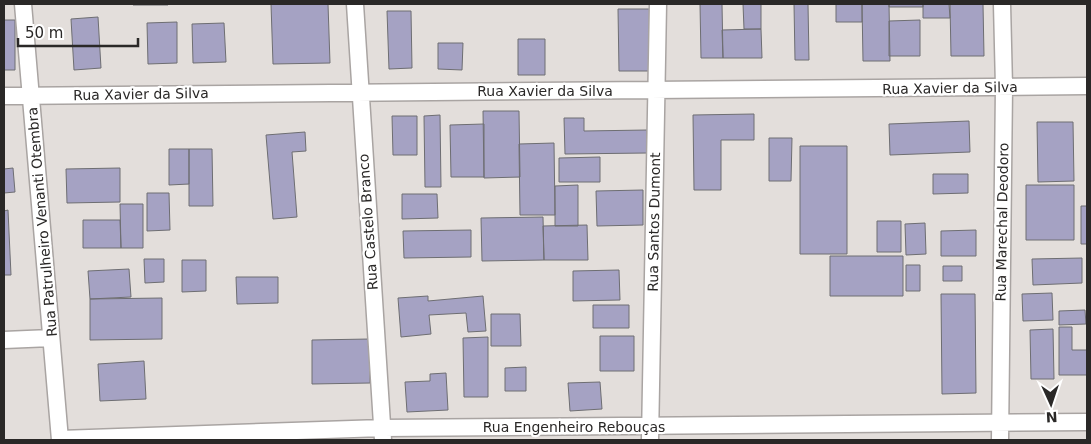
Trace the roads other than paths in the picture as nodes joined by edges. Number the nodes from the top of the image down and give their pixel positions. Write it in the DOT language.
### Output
graph roads {
  1 [pos="23,4"];
  2 [pos="355,4"];
  3 [pos="658,4"];
  4 [pos="1002,4"];
  5 [pos="1087,86"];
  6 [pos="1004,87"];
  7 [pos="657,90"];
  8 [pos="359,92"];
  9 [pos="4,96"];
  10 [pos="31,96"];
  11 [pos="51,338"];
  12 [pos="4,340"];
  13 [pos="1087,422"];
  14 [pos="1000,432"];
  15 [pos="650,433"];
  16 [pos="383,434"];
  17 [pos="60,440"];
  1 -- 10 [label="street, Rua Patrulheiro Venanti Otembra"];
  2 -- 8 [label="street, Rua Castelo Branco"];
  3 -- 7 [label="street, Rua Santos Dumont"];
  4 -- 6 [label="street, Rua Marechal Deodoro"];
  5 -- 6 [label="street, Rua Xavier da Silva"];
  6 -- 7 [label="street, Rua Xavier da Silva"];
  6 -- 14 [label="street, Rua Marechal Deodoro"];
  7 -- 8 [label="street, Rua Xavier da Silva"];
  7 -- 15 [label="street, Rua Santos Dumont"];
  8 -- 10 [label="street, Rua Xavier da Silva"];
  8 -- 16 [label="street, Rua Castelo Branco"];
  9 -- 10 [label="street, Rua Xavier da Silva"];
  10 -- 11 [label="street, Rua Patrulheiro Venanti Otembra"];
  11 -- 12 [label="street"];
  11 -- 17 [label="street, Rua Patrulheiro Venanti Otembra"];
  13 -- 14 [label="street, Rua Engenheiro Rebouças"];
  14 -- 15 [label="street, Rua Engenheiro Rebouças"];
  15 -- 16 [label="street, Rua Engenheiro Rebouças"];
  16 -- 17 [label="street, Rua Engenheiro Rebouças"];
}
